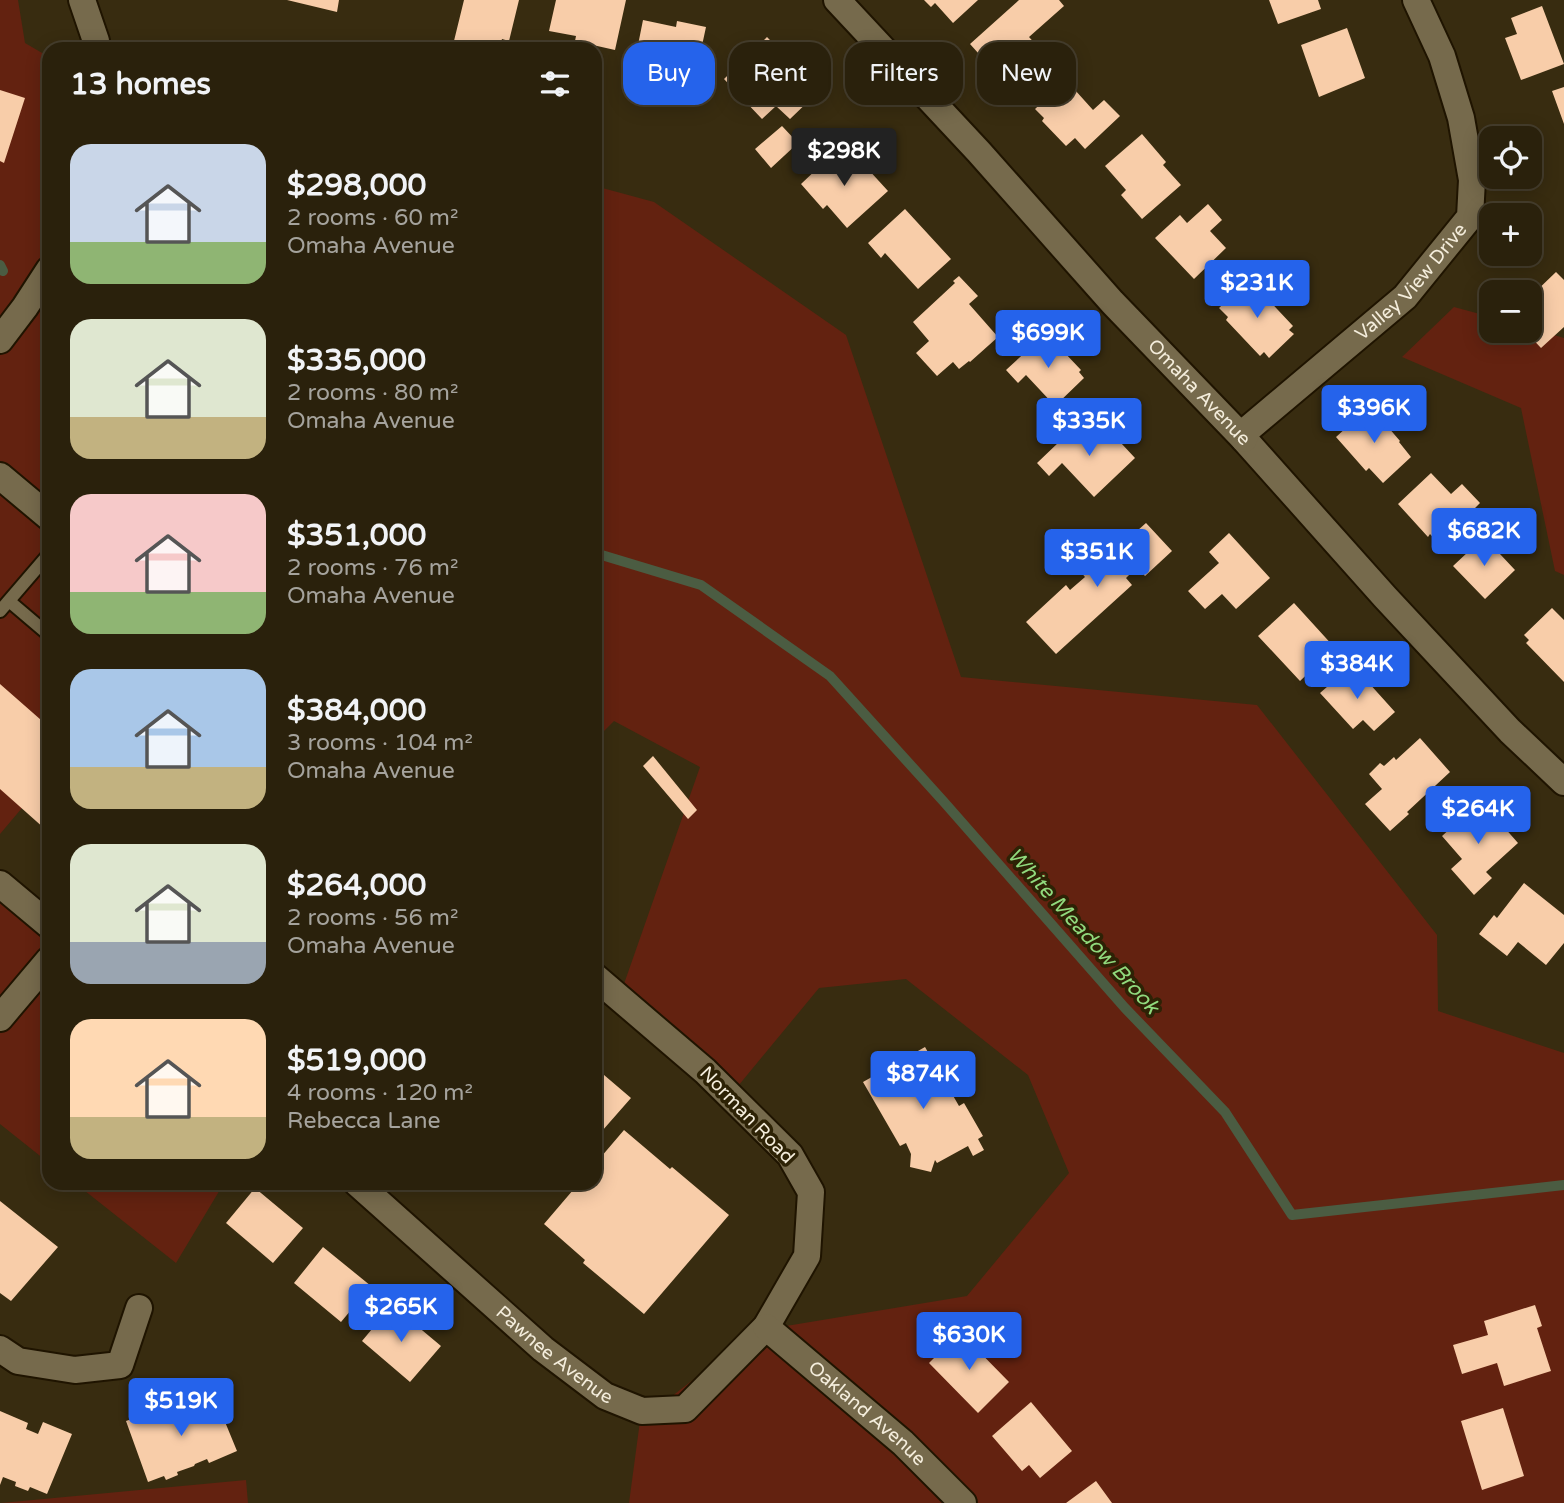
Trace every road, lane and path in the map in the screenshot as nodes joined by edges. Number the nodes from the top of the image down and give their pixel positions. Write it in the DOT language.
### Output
graph roads {
  1 [pos="82,0"];
  2 [pos="837,0"];
  3 [pos="1416,0"];
  4 [pos="96,42"];
  5 [pos="42,281"];
  6 [pos="0,340"];
  7 [pos="1244,439"];
  8 [pos="0,476"];
  9 [pos="42,511"];
  10 [pos="42,562"];
  11 [pos="4,606"];
  12 [pos="42,630"];
  13 [pos="1564,782"];
  14 [pos="0,884"];
  15 [pos="42,919"];
  16 [pos="42,968"];
  17 [pos="602,983"];
  18 [pos="0,1018"];
  19 [pos="365,1190"];
  20 [pos="139,1308"];
  21 [pos="766,1327"];
  22 [pos="0,1349"];
  23 [pos="964,1503"];
  1 -- 4 [label="street"];
  2 -- 7 [label="street, Omaha Avenue"];
  3 -- 7 [label="street, Valley View Drive"];
  5 -- 6 [label="street"];
  7 -- 13 [label="street, Omaha Avenue"];
  8 -- 9 [label="street"];
  10 -- 11 [label="lane"];
  11 -- 12 [label="lane"];
  14 -- 15 [label="street"];
  16 -- 18 [label="street"];
  17 -- 21 [label="street, Norman Road"];
  19 -- 21 [label="street, Pawnee Avenue"];
  20 -- 22 [label="street"];
  21 -- 23 [label="street, Oakland Avenue"];
}
